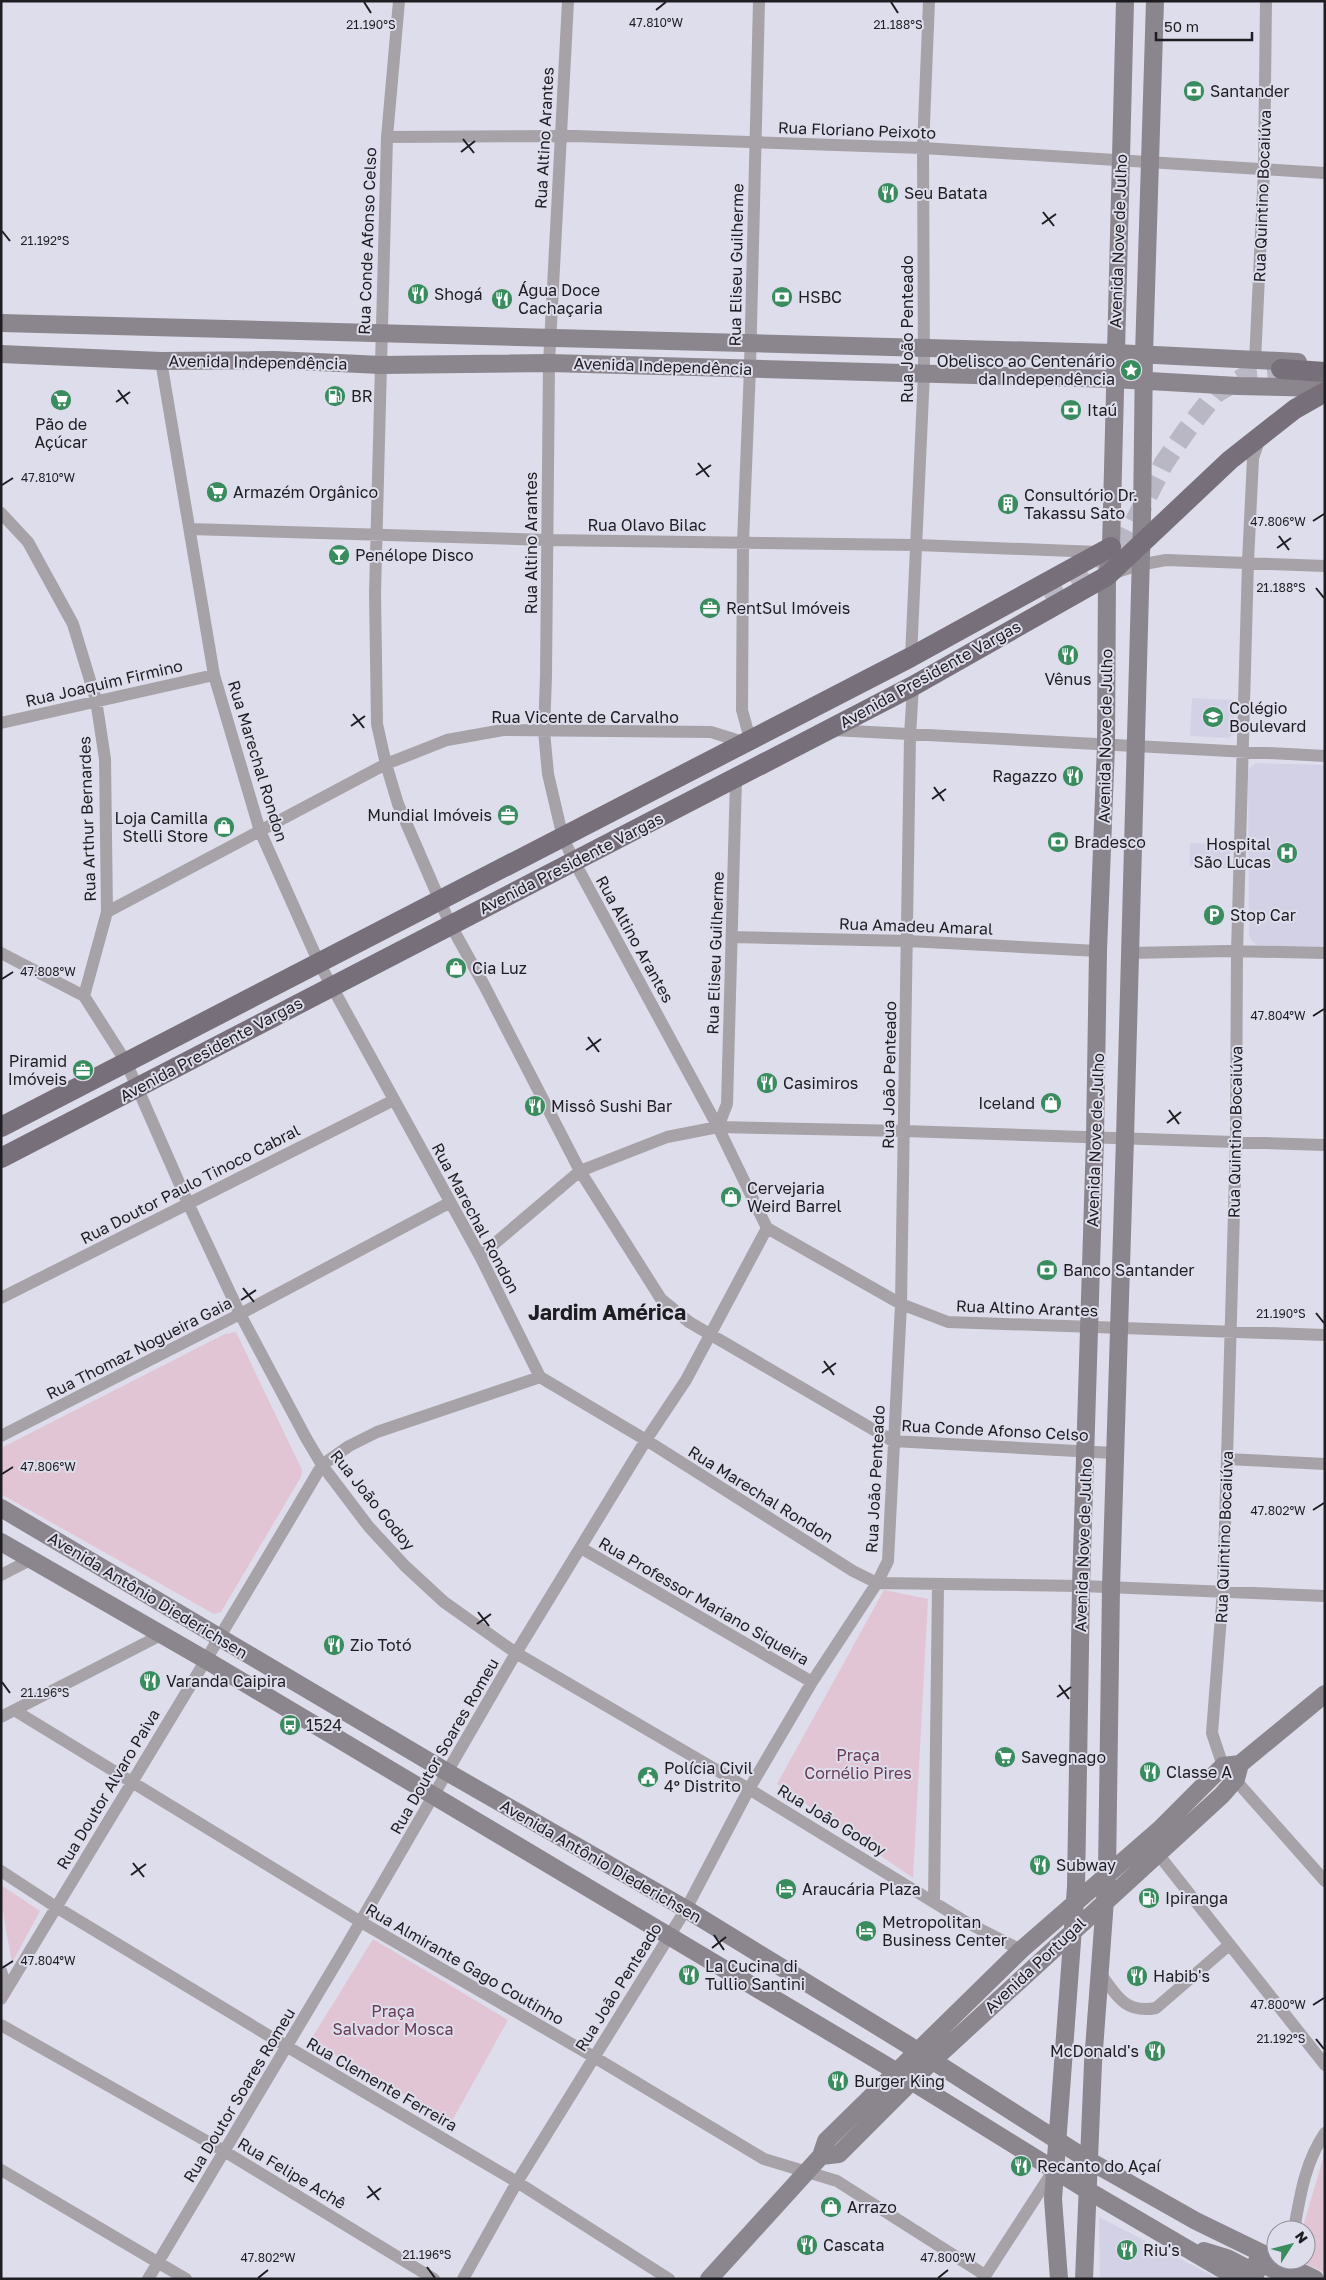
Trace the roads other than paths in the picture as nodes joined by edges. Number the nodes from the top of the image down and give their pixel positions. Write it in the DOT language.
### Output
graph roads {
  1 [pos="399,1"];
  2 [pos="568,1"];
  3 [pos="759,1"];
  4 [pos="929,1"];
  5 [pos="1125,1"];
  6 [pos="1155,1"];
  7 [pos="1266,1"];
  8 [pos="561,136"];
  9 [pos="386,137"];
  10 [pos="755,142"];
  11 [pos="923,148"];
  12 [pos="1121,160"];
  13 [pos="1150,162"];
  14 [pos="1264,170"];
  15 [pos="1325,173"];
  16 [pos="1,323"];
  17 [pos="380,333"];
  18 [pos="551,338"];
  19 [pos="751,343"];
  20 [pos="924,348"];
  21 [pos="1115,353"];
  22 [pos="1144,354"];
  23 [pos="4,358"];
  24 [pos="161,361"];
  25 [pos="1255,361"];
  26 [pos="548,363"];
  27 [pos="1325,363"];
  28 [pos="380,365"];
  29 [pos="750,368"];
  30 [pos="1281,369"];
  31 [pos="1325,372"];
  32 [pos="924,373"];
  33 [pos="1114,379"];
  34 [pos="1144,381"];
  35 [pos="1325,388"];
  36 [pos="1325,392"];
  37 [pos="1262,435"];
  38 [pos="1,513"];
  39 [pos="190,530"];
  40 [pos="378,534"];
  41 [pos="547,540"];
  42 [pos="743,542"];
  43 [pos="1141,543"];
  44 [pos="917,545"];
  45 [pos="1107,550"];
  46 [pos="1248,562"];
  47 [pos="1139,565"];
  48 [pos="1325,566"];
  49 [pos="1107,576"];
  50 [pos="1046,599"];
  51 [pos="911,657"];
  52 [pos="214,675"];
  53 [pos="913,686"];
  54 [pos="96,700"];
  55 [pos="1,723"];
  56 [pos="827,730"];
  57 [pos="544,731"];
  58 [pos="910,736"];
  59 [pos="746,740"];
  60 [pos="1106,745"];
  61 [pos="1134,745"];
  62 [pos="1241,750"];
  63 [pos="1325,756"];
  64 [pos="386,764"];
  65 [pos="736,778"];
  66 [pos="260,831"];
  67 [pos="563,838"];
  68 [pos="574,861"];
  69 [pos="439,900"];
  70 [pos="107,912"];
  71 [pos="450,924"];
  72 [pos="732,937"];
  73 [pos="908,941"];
  74 [pos="1098,951"];
  75 [pos="1237,952"];
  76 [pos="1,953"];
  77 [pos="1129,953"];
  78 [pos="1325,953"];
  79 [pos="319,963"];
  80 [pos="332,985"];
  81 [pos="84,996"];
  82 [pos="126,1062"];
  83 [pos="138,1088"];
  84 [pos="394,1100"];
  85 [pos="727,1104"];
  86 [pos="705,1105"];
  87 [pos="1,1127"];
  88 [pos="718,1127"];
  89 [pos="904,1131"];
  90 [pos="1095,1138"];
  91 [pos="1125,1138"];
  92 [pos="1236,1141"];
  93 [pos="1325,1145"];
  94 [pos="1,1158"];
  95 [pos="580,1171"];
  96 [pos="188,1203"];
  97 [pos="449,1203"];
  98 [pos="767,1228"];
  99 [pos="480,1256"];
  100 [pos="1,1298"];
  101 [pos="901,1304"];
  102 [pos="240,1314"];
  103 [pos="1089,1326"];
  104 [pos="1119,1327"];
  105 [pos="1230,1332"];
  106 [pos="710,1334"];
  107 [pos="1325,1335"];
  108 [pos="540,1377"];
  109 [pos="1,1436"];
  110 [pos="646,1440"];
  111 [pos="893,1441"];
  112 [pos="1086,1451"];
  113 [pos="1114,1452"];
  114 [pos="1227,1459"];
  115 [pos="1325,1464"];
  116 [pos="322,1465"];
  117 [pos="1,1508"];
  118 [pos="1,1542"];
  119 [pos="580,1548"];
  120 [pos="32,1560"];
  121 [pos="1,1575"];
  122 [pos="877,1583"];
  123 [pos="938,1584"];
  124 [pos="1081,1586"];
  125 [pos="1111,1587"];
  126 [pos="1222,1590"];
  127 [pos="1325,1596"];
  128 [pos="161,1635"];
  129 [pos="220,1638"];
  130 [pos="516,1653"];
  131 [pos="206,1660"];
  132 [pos="812,1682"];
  133 [pos="1325,1694"];
  134 [pos="14,1710"];
  135 [pos="1,1717"];
  136 [pos="1233,1770"];
  137 [pos="447,1772"];
  138 [pos="130,1783"];
  139 [pos="749,1789"];
  140 [pos="433,1797"];
  141 [pos="1158,1854"];
  142 [pos="1,1871"];
  143 [pos="1107,1873"];
  144 [pos="1325,1881"];
  145 [pos="1105,1900"];
  146 [pos="934,1901"];
  147 [pos="1075,1902"];
  148 [pos="56,1907"];
  149 [pos="686,1909"];
  150 [pos="361,1922"];
  151 [pos="1073,1930"];
  152 [pos="669,1937"];
  153 [pos="1229,1945"];
  154 [pos="1021,1950"];
  155 [pos="1,1971"];
  156 [pos="1100,1973"];
  157 [pos="4,1994"];
  158 [pos="1,2025"];
  159 [pos="286,2046"];
  160 [pos="925,2056"];
  161 [pos="594,2057"];
  162 [pos="1325,2065"];
  163 [pos="896,2071"];
  164 [pos="911,2080"];
  165 [pos="1325,2133"];
  166 [pos="1057,2142"];
  167 [pos="224,2151"];
  168 [pos="821,2156"];
  169 [pos="1088,2160"];
  170 [pos="1054,2168"];
  171 [pos="1,2170"];
  172 [pos="806,2173"];
  173 [pos="517,2182"];
  174 [pos="1088,2190"];
  175 [pos="1053,2199"];
  176 [pos="1296,2220"];
  177 [pos="1196,2221"];
  178 [pos="1185,2246"];
  179 [pos="1266,2254"];
  180 [pos="158,2262"];
  181 [pos="1297,2270"];
  182 [pos="984,2277"];
  183 [pos="712,2278"];
  184 [pos="148,2279"];
  185 [pos="186,2279"];
  186 [pos="434,2279"];
  187 [pos="463,2279"];
  188 [pos="669,2279"];
  189 [pos="1049,2279"];
  190 [pos="1060,2279"];
  191 [pos="1084,2279"];
  192 [pos="1242,2279"];
  193 [pos="1268,2279"];
  194 [pos="1292,2279"];
  195 [pos="1315,2279"];
  1 -- 9 [label="street, Rua Conde Afonso Celso"];
  2 -- 8 [label="street, Rua Altino Arantes"];
  3 -- 10 [label="street, Rua Eliseu Guilherme"];
  4 -- 11 [label="street, Rua João Penteado"];
  5 -- 12 [label="main road, Avenida Nove de Julho"];
  6 -- 13 [label="main road, Avenida Nove de Julho"];
  7 -- 14 [label="street, Rua Quintino Bocaiúva"];
  8 -- 9 [label="street, Rua Floriano Peixoto"];
  8 -- 10 [label="street, Rua Floriano Peixoto"];
  8 -- 18 [label="street, Rua Altino Arantes"];
  9 -- 17 [label="street, Rua Conde Afonso Celso"];
  10 -- 11 [label="street, Rua Floriano Peixoto"];
  10 -- 19 [label="street, Rua Eliseu Guilherme"];
  11 -- 12 [label="street, Rua Floriano Peixoto"];
  11 -- 20 [label="street, Rua João Penteado"];
  12 -- 13 [label="street, Rua Floriano Peixoto"];
  12 -- 21 [label="main road, Avenida Nove de Julho"];
  13 -- 14 [label="street, Rua Floriano Peixoto"];
  13 -- 22 [label="main road, Avenida Nove de Julho"];
  14 -- 15 [label="street, Rua Floriano Peixoto"];
  14 -- 25 [label="street, Rua Quintino Bocaiúva"];
  16 -- 17 [label="main road, Avenida Independência"];
  17 -- 18 [label="main road, Avenida Independência"];
  17 -- 28 [label="street, Rua Conde Afonso Celso"];
  18 -- 19 [label="main road, Avenida Independência"];
  18 -- 26 [label="street, Rua Altino Arantes"];
  19 -- 20 [label="main road, Avenida Independência"];
  19 -- 29 [label="street, Rua Eliseu Guilherme"];
  20 -- 21 [label="main road, Avenida Independência"];
  20 -- 32 [label="street, Rua João Penteado"];
  21 -- 22 [label="main road, Avenida Independência"];
  21 -- 33 [label="main road, Avenida Nove de Julho"];
  22 -- 25 [label="main road, Avenida Independência"];
  22 -- 34 [label="main road, Avenida Nove de Julho"];
  23 -- 24 [label="main road, Avenida Independência"];
  24 -- 28 [label="main road, Avenida Independência"];
  24 -- 39 [label="street, Rua Marechal Rondon"];
  25 -- 27 [label="main road, Avenida Independência"];
  26 -- 28 [label="main road, Avenida Independência"];
  26 -- 29 [label="main road, Avenida Independência"];
  26 -- 41 [label="street, Rua Altino Arantes"];
  28 -- 40 [label="street, Rua Conde Afonso Celso"];
  29 -- 32 [label="main road, Avenida Independência"];
  29 -- 42 [label="street, Rua Eliseu Guilherme"];
  30 -- 31 [label="main road"];
  32 -- 33 [label="main road, Avenida Independência"];
  32 -- 44 [label="street, Rua João Penteado"];
  33 -- 34 [label="main road, Avenida Independência"];
  33 -- 45 [label="main road, Avenida Nove de Julho"];
  34 -- 35 [label="main road, Avenida Independência"];
  34 -- 43 [label="main road, Avenida Nove de Julho"];
  36 -- 37 [label="main road, Rua Quintino Bocaiúva"];
  37 -- 43 [label="main road"];
  37 -- 46 [label="street, Rua Quintino Bocaiúva"];
  38 -- 54 [label="street, Rua Arthur Bernardes"];
  39 -- 40 [label="street, Rua Olavo Bilac"];
  39 -- 52 [label="street, Rua Marechal Rondon"];
  40 -- 41 [label="street, Rua Olavo Bilac"];
  40 -- 64 [label="street, Rua Conde Afonso Celso"];
  41 -- 42 [label="street, Rua Olavo Bilac"];
  41 -- 57 [label="street, Rua Altino Arantes"];
  42 -- 44 [label="street, Rua Olavo Bilac"];
  42 -- 59 [label="street, Rua Eliseu Guilherme"];
  43 -- 47 [label="main road, Avenida Nove de Julho"];
  43 -- 49 [label="main road"];
  44 -- 45 [label="street, Rua Olavo Bilac"];
  44 -- 51 [label="street, Rua João Penteado"];
  45 -- 49 [label="main road, Avenida Nove de Julho"];
  45 -- 51 [label="main road, Avenida Presidente Vargas"];
  46 -- 47 [label="street"];
  46 -- 48 [label="street"];
  46 -- 62 [label="street, Rua Quintino Bocaiúva"];
  47 -- 49 [label="street, Avenida Presidente Vargas"];
  47 -- 61 [label="main road, Avenida Nove de Julho"];
  49 -- 53 [label="main road, Avenida Presidente Vargas"];
  49 -- 60 [label="main road, Avenida Nove de Julho"];
  50 -- 59 [label="main road"];
  51 -- 59 [label="main road, Avenida Presidente Vargas"];
  52 -- 54 [label="street, Rua Joaquim Firmino"];
  52 -- 66 [label="street, Rua Marechal Rondon"];
  53 -- 56 [label="main road, Avenida Presidente Vargas"];
  53 -- 58 [label="street, Rua João Penteado"];
  54 -- 55 [label="street, Rua Joaquim Firmino"];
  54 -- 70 [label="street, Rua Arthur Bernardes"];
  56 -- 58 [label="street"];
  56 -- 65 [label="main road, Avenida Presidente Vargas"];
  57 -- 59 [label="street, Rua Vicente de Carvalho"];
  57 -- 64 [label="street, Rua Vicente de Carvalho"];
  57 -- 67 [label="street, Rua Altino Arantes"];
  58 -- 60 [label="street"];
  58 -- 73 [label="street, Rua João Penteado"];
  59 -- 67 [label="main road, Avenida Presidente Vargas"];
  60 -- 61 [label="street"];
  60 -- 74 [label="main road, Avenida Nove de Julho"];
  61 -- 62 [label="street"];
  61 -- 77 [label="main road, Avenida Nove de Julho"];
  62 -- 63 [label="street"];
  62 -- 75 [label="street, Rua Quintino Bocaiúva"];
  64 -- 66 [label="street, Rua Vicente de Carvalho"];
  64 -- 69 [label="street, Rua Conde Afonso Celso"];
  65 -- 68 [label="main road, Avenida Presidente Vargas"];
  65 -- 72 [label="street, Rua Eliseu Guilherme"];
  66 -- 70 [label="street, Rua Vicente de Carvalho"];
  66 -- 79 [label="street, Rua Marechal Rondon"];
  67 -- 68 [label="street, Rua Altino Arantes"];
  67 -- 69 [label="main road, Avenida Presidente Vargas"];
  68 -- 71 [label="main road, Avenida Presidente Vargas"];
  68 -- 86 [label="street, Rua Altino Arantes"];
  69 -- 71 [label="street, Rua Conde Afonso Celso"];
  69 -- 79 [label="main road, Avenida Presidente Vargas"];
  70 -- 81 [label="street, Rua Arthur Bernardes"];
  71 -- 80 [label="main road, Avenida Presidente Vargas"];
  71 -- 95 [label="street, Rua Conde Afonso Celso"];
  72 -- 73 [label="street, Rua Amadeu Amaral"];
  72 -- 85 [label="street, Rua Eliseu Guilherme"];
  73 -- 74 [label="street, Rua Amadeu Amaral"];
  73 -- 89 [label="street, Rua João Penteado"];
  74 -- 90 [label="main road, Avenida Nove de Julho"];
  75 -- 77 [label="street"];
  75 -- 78 [label="street"];
  75 -- 92 [label="street, Rua Quintino Bocaiúva"];
  76 -- 81 [label="street"];
  77 -- 91 [label="main road, Avenida Nove de Julho"];
  79 -- 80 [label="street, Rua Marechal Rondon"];
  79 -- 82 [label="main road, Avenida Presidente Vargas"];
  80 -- 83 [label="main road, Avenida Presidente Vargas"];
  80 -- 84 [label="street, Rua Marechal Rondon"];
  81 -- 82 [label="street, Rua João Godoy"];
  82 -- 83 [label="street, Rua João Godoy"];
  82 -- 87 [label="main road, Avenida Presidente Vargas"];
  83 -- 94 [label="main road, Avenida Presidente Vargas"];
  83 -- 96 [label="street, Rua João Godoy"];
  84 -- 96 [label="street, Rua Doutor Paulo Tinoco Cabral"];
  84 -- 97 [label="street, Rua Marechal Rondon"];
  85 -- 86 [label="street"];
  85 -- 88 [label="street, Rua Eliseu Guilherme"];
  86 -- 88 [label="street, Rua Altino Arantes"];
  88 -- 89 [label="street"];
  88 -- 95 [label="street"];
  88 -- 98 [label="street, Rua Altino Arantes"];
  89 -- 90 [label="street"];
  89 -- 101 [label="street, Rua João Penteado"];
  90 -- 91 [label="street"];
  90 -- 103 [label="main road, Avenida Nove de Julho"];
  91 -- 92 [label="street"];
  91 -- 104 [label="main road, Avenida Nove de Julho"];
  92 -- 93 [label="street"];
  92 -- 105 [label="street, Rua Quintino Bocaiúva"];
  95 -- 99 [label="street"];
  95 -- 106 [label="street, Rua Conde Afonso Celso"];
  96 -- 100 [label="street, Rua Doutor Paulo Tinoco Cabral"];
  96 -- 102 [label="street, Rua João Godoy"];
  97 -- 99 [label="street, Rua Marechal Rondon"];
  97 -- 102 [label="street, Rua Thomaz Nogueira Gaia"];
  98 -- 101 [label="street, Rua Altino Arantes"];
  98 -- 106 [label="street, Rua Doutor Soares Romeu"];
  99 -- 108 [label="street, Rua Marechal Rondon"];
  101 -- 103 [label="street, Rua Altino Arantes"];
  101 -- 111 [label="street, Rua João Penteado"];
  102 -- 109 [label="street, Rua Thomaz Nogueira Gaia"];
  102 -- 116 [label="street, Rua João Godoy"];
  103 -- 104 [label="street, Rua Altino Arantes"];
  103 -- 112 [label="main road, Avenida Nove de Julho"];
  104 -- 105 [label="street, Rua Altino Arantes"];
  104 -- 113 [label="main road, Avenida Nove de Julho"];
  105 -- 107 [label="street, Rua Altino Arantes"];
  105 -- 114 [label="street, Rua Quintino Bocaiúva"];
  106 -- 110 [label="street, Rua Doutor Soares Romeu"];
  106 -- 111 [label="street, Rua Conde Afonso Celso"];
  108 -- 110 [label="street, Rua Marechal Rondon"];
  108 -- 116 [label="street, Rua Doutor Alvaro Paiva"];
  110 -- 119 [label="street, Rua Doutor Soares Romeu"];
  110 -- 122 [label="street, Rua Marechal Rondon"];
  111 -- 112 [label="street, Rua Conde Afonso Celso"];
  111 -- 122 [label="street, Rua João Penteado"];
  112 -- 113 [label="street, Rua Conde Afonso Celso"];
  112 -- 124 [label="main road, Avenida Nove de Julho"];
  113 -- 125 [label="main road, Avenida Nove de Julho"];
  114 -- 115 [label="street"];
  114 -- 126 [label="street, Rua Quintino Bocaiúva"];
  116 -- 129 [label="street, Rua Doutor Alvaro Paiva"];
  116 -- 130 [label="street, Rua João Godoy"];
  117 -- 129 [label="main road, Avenida Antônio Diederichsen"];
  118 -- 120 [label="main road, Avenida Antônio Diederichsen"];
  119 -- 130 [label="street, Rua Doutor Soares Romeu"];
  119 -- 132 [label="street, Rua Professor Mariano Siqueira"];
  120 -- 121 [label="street"];
  120 -- 128 [label="main road, Avenida Antônio Diederichsen"];
  122 -- 123 [label="street, Rua Marechal Rondon"];
  122 -- 132 [label="street, Rua João Penteado"];
  123 -- 124 [label="street, Rua Marechal Rondon"];
  123 -- 146 [label="street"];
  124 -- 125 [label="street, Rua Marechal Rondon"];
  124 -- 147 [label="main road, Avenida Nove de Julho"];
  125 -- 126 [label="street, Rua Marechal Rondon"];
  125 -- 143 [label="main road, Avenida Nove de Julho"];
  126 -- 127 [label="street, Rua Marechal Rondon"];
  126 -- 136 [label="street, Rua Quintino Bocaiúva"];
  128 -- 131 [label="main road, Avenida Antônio Diederichsen"];
  128 -- 134 [label="street"];
  129 -- 131 [label="street, Rua Doutor Alvaro Paiva"];
  129 -- 137 [label="main road, Avenida Antônio Diederichsen"];
  130 -- 137 [label="street, Rua Doutor Soares Romeu"];
  130 -- 139 [label="street, Rua João Godoy"];
  131 -- 138 [label="street, Rua Doutor Alvaro Paiva"];
  131 -- 140 [label="main road, Avenida Antônio Diederichsen"];
  132 -- 139 [label="street, Rua João Penteado"];
  133 -- 136 [label="main road, Avenida Portugal"];
  134 -- 135 [label="street"];
  134 -- 138 [label="street, Rua Almirante Gago Coutinho"];
  136 -- 141 [label="main road, Avenida Portugal"];
  136 -- 143 [label="main road, Avenida Portugal"];
  136 -- 144 [label="street"];
  137 -- 140 [label="street, Rua Doutor Soares Romeu"];
  137 -- 149 [label="main road, Avenida Antônio Diederichsen"];
  138 -- 148 [label="street, Rua Doutor Alvaro Paiva"];
  138 -- 150 [label="street, Rua Almirante Gago Coutinho"];
  139 -- 146 [label="street, Rua João Godoy"];
  139 -- 149 [label="street, Rua João Penteado"];
  140 -- 150 [label="street, Rua Doutor Soares Romeu"];
  140 -- 152 [label="main road, Avenida Antônio Diederichsen"];
  141 -- 145 [label="main road, Avenida Portugal"];
  141 -- 153 [label="street"];
  142 -- 148 [label="street, Rua Clemente Ferreira"];
  143 -- 145 [label="main road, Avenida Nove de Julho"];
  143 -- 147 [label="main road, Avenida Portugal"];
  145 -- 151 [label="main road, Avenida Portugal"];
  145 -- 156 [label="main road, Avenida Nove de Julho"];
  146 -- 154 [label="street, Rua João Godoy"];
  147 -- 151 [label="main road, Avenida Nove de Julho"];
  147 -- 154 [label="main road, Avenida Portugal"];
  148 -- 157 [label="street, Rua Doutor Alvaro Paiva"];
  148 -- 159 [label="street, Rua Clemente Ferreira"];
  149 -- 152 [label="street, Rua João Penteado"];
  149 -- 160 [label="main road, Avenida Antônio Diederichsen"];
  150 -- 159 [label="street, Rua Doutor Soares Romeu"];
  150 -- 161 [label="street, Rua Almirante Gago Coutinho"];
  151 -- 160 [label="main road, Avenida Portugal"];
  151 -- 166 [label="main road, Avenida Nove de Julho"];
  152 -- 161 [label="street, Rua João Penteado"];
  152 -- 163 [label="main road, Avenida Antônio Diederichsen"];
  153 -- 156 [label="street"];
  153 -- 162 [label="street"];
  154 -- 160 [label="main road, Avenida Portugal"];
  155 -- 157 [label="street"];
  156 -- 169 [label="main road, Avenida Nove de Julho"];
  158 -- 167 [label="street, Rua Felipe Achê"];
  159 -- 167 [label="street, Rua Doutor Soares Romeu"];
  159 -- 173 [label="street, Rua Clemente Ferreira"];
  160 -- 163 [label="main road, Avenida Portugal"];
  160 -- 164 [label="main road, Avenida Portugal"];
  160 -- 166 [label="main road, Avenida Antônio Diederichsen"];
  161 -- 172 [label="street, Rua Almirante Gago Coutinho"];
  161 -- 173 [label="street, Rua João Penteado"];
  163 -- 164 [label="main road, Avenida Antônio Diederichsen"];
  163 -- 168 [label="main road, Avenida Portugal"];
  164 -- 168 [label="main road, Avenida Portugal"];
  164 -- 170 [label="main road, Avenida Antônio Diederichsen"];
  165 -- 176 [label="street"];
  166 -- 169 [label="main road, Avenida Antônio Diederichsen"];
  166 -- 170 [label="main road, Avenida Nove de Julho"];
  167 -- 180 [label="street, Rua Doutor Soares Romeu"];
  167 -- 186 [label="street, Rua Felipe Achê"];
  168 -- 172 [label="main road, Avenida Portugal"];
  169 -- 174 [label="main road, Avenida Nove de Julho"];
  169 -- 177 [label="main road, Avenida Antônio Diederichsen"];
  170 -- 174 [label="main road, Avenida Antônio Diederichsen"];
  170 -- 175 [label="main road, Avenida Nove de Julho"];
  170 -- 182 [label="street"];
  171 -- 180 [label="street"];
  172 -- 182 [label="street, Rua Almirante Gago Coutinho"];
  172 -- 183 [label="main road, Avenida Portugal"];
  173 -- 187 [label="street, Rua João Penteado"];
  173 -- 188 [label="street, Rua Clemente Ferreira"];
  174 -- 178 [label="main road, Avenida Antônio Diederichsen"];
  174 -- 191 [label="main road, Avenida Nove de Julho"];
  175 -- 189 [label="main road"];
  175 -- 190 [label="main road, Avenida Nove de Julho"];
  177 -- 179 [label="main road, Avenida Antônio Diederichsen"];
  177 -- 194 [label="main road, Avenida Antônio Diederichsen"];
  178 -- 192 [label="main road, Avenida Antônio Diederichsen"];
  178 -- 193 [label="main road, Avenida Antônio Diederichsen"];
  180 -- 184 [label="street, Rua Doutor Soares Romeu"];
  180 -- 185 [label="street"];
  181 -- 195 [label="main road, Avenida Antônio Diederichsen"];
}
